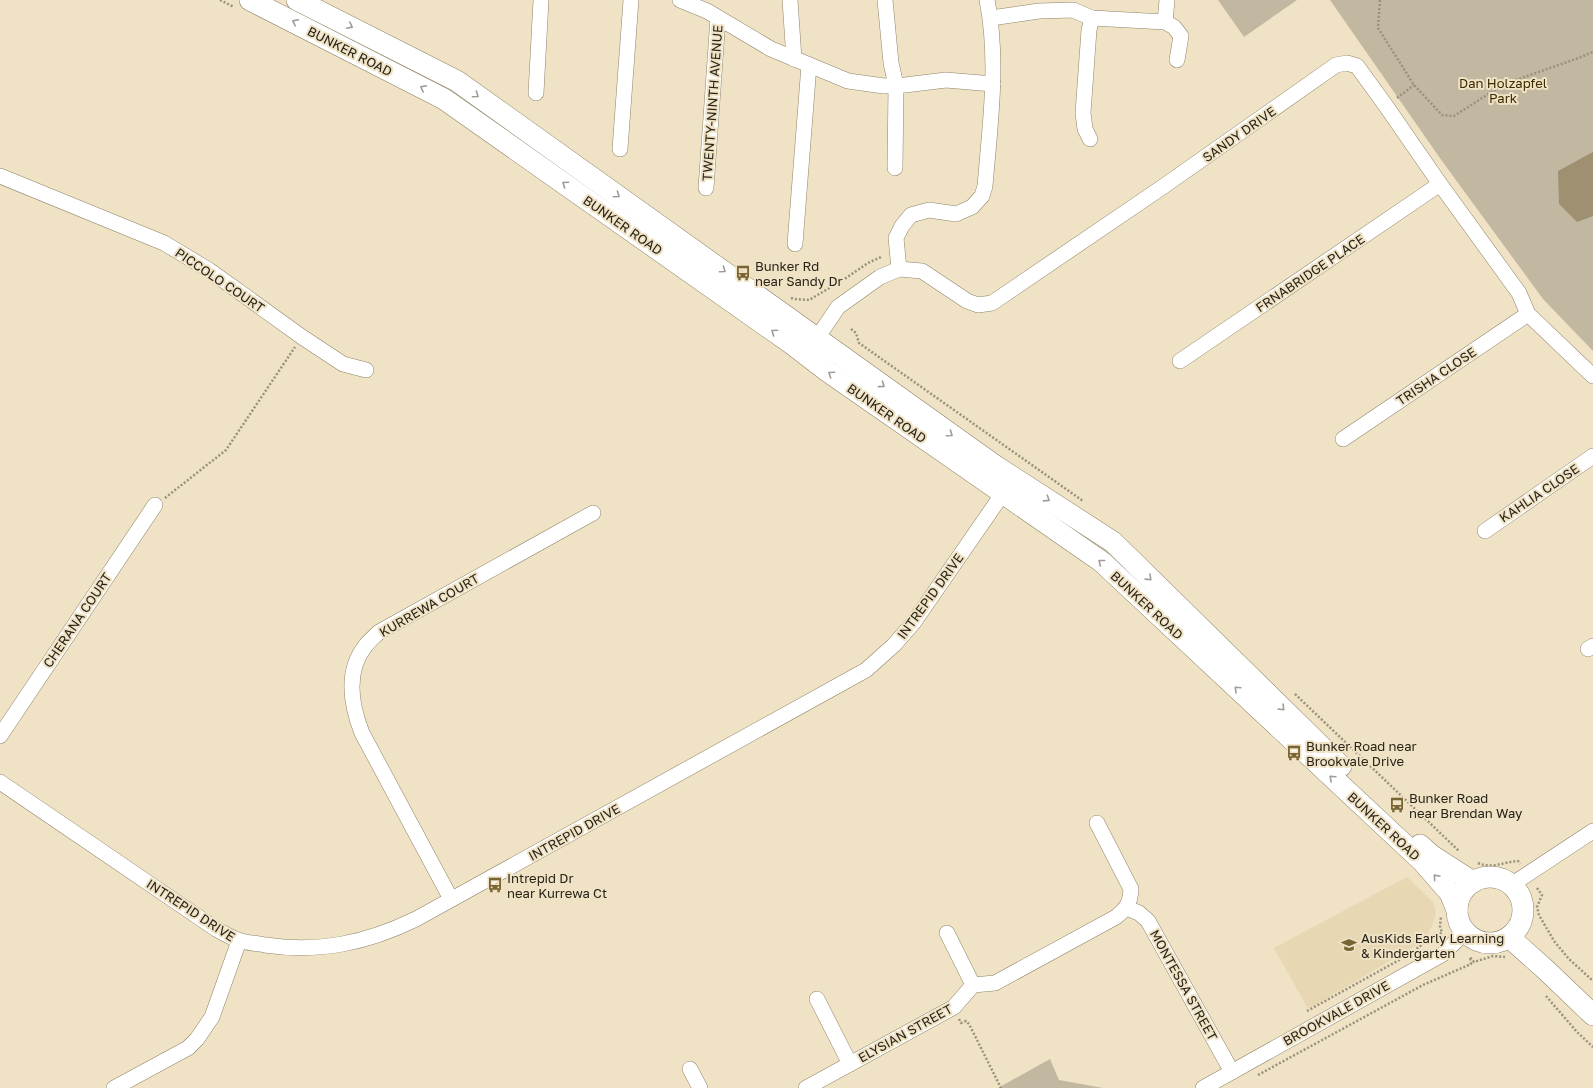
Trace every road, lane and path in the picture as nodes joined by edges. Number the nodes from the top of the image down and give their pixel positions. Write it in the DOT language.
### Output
graph roads {
  1 [pos="250,0"];
  2 [pos="297,0"];
  3 [pos="541,0"];
  4 [pos="631,0"];
  5 [pos="680,0"];
  6 [pos="790,0"];
  7 [pos="885,0"];
  8 [pos="987,0"];
  9 [pos="1167,0"];
  10 [pos="1380,0"];
  11 [pos="697,3"];
  12 [pos="1075,5"];
  13 [pos="718,18"];
  14 [pos="990,18"];
  15 [pos="1092,18"];
  16 [pos="1165,22"];
  17 [pos="1593,52"];
  18 [pos="794,59"];
  19 [pos="1177,60"];
  20 [pos="809,65"];
  21 [pos="456,81"];
  22 [pos="993,84"];
  23 [pos="1414,85"];
  24 [pos="896,86"];
  25 [pos="536,93"];
  26 [pos="444,99"];
  27 [pos="1386,106"];
  28 [pos="1090,139"];
  29 [pos="620,149"];
  30 [pos="895,168"];
  31 [pos="0,176"];
  32 [pos="1440,184"];
  33 [pos="706,188"];
  34 [pos="795,244"];
  35 [pos="899,269"];
  36 [pos="1528,314"];
  37 [pos="302,337"];
  38 [pos="817,337"];
  39 [pos="806,355"];
  40 [pos="1180,361"];
  41 [pos="366,370"];
  42 [pos="1593,376"];
  43 [pos="1343,439"];
  44 [pos="1593,456"];
  45 [pos="1008,485"];
  46 [pos="155,505"];
  47 [pos="593,513"];
  48 [pos="1485,530"];
  49 [pos="0,736"];
  50 [pos="0,782"];
  51 [pos="1097,823"];
  52 [pos="1593,831"];
  53 [pos="1474,882"];
  54 [pos="1511,885"];
  55 [pos="1537,888"];
  56 [pos="451,899"];
  57 [pos="1127,908"];
  58 [pos="1450,911"];
  59 [pos="1465,932"];
  60 [pos="947,933"];
  61 [pos="239,941"];
  62 [pos="1507,947"];
  63 [pos="1593,981"];
  64 [pos="973,985"];
  65 [pos="1545,994"];
  66 [pos="817,999"];
  67 [pos="954,1007"];
  68 [pos="1307,1010"];
  69 [pos="1593,1015"];
  70 [pos="1593,1047"];
  71 [pos="850,1064"];
  72 [pos="690,1068"];
  73 [pos="1232,1072"];
  74 [pos="1255,1077"];
  75 [pos="114,1088"];
  76 [pos="700,1088"];
  77 [pos="806,1088"];
  78 [pos="1002,1088"];
  79 [pos="1203,1088"];
  26 -- 1 [label="main road, BUNKER ROAD, one-way"];
  2 -- 21 [label="main road, BUNKER ROAD, one-way"];
  3 -- 25 [label="street"];
  4 -- 29 [label="street"];
  5 -- 11 [label="street"];
  6 -- 18 [label="street"];
  7 -- 24 [label="street"];
  8 -- 14 [label="street"];
  9 -- 16 [label="street"];
  10 -- 23 [label="path"];
  11 -- 13 [label="street"];
  12 -- 14 [label="street"];
  12 -- 15 [label="street"];
  13 -- 18 [label="street"];
  13 -- 33 [label="street, TWENTY-NINTH AVENUE"];
  14 -- 22 [label="street"];
  15 -- 16 [label="street"];
  15 -- 28 [label="street"];
  16 -- 19 [label="street"];
  17 -- 23 [label="path"];
  18 -- 20 [label="street"];
  20 -- 24 [label="street"];
  20 -- 34 [label="street"];
  21 -- 26 [label="main road"];
  21 -- 38 [label="main road, BUNKER ROAD, one-way"];
  22 -- 24 [label="street"];
  22 -- 35 [label="street"];
  23 -- 27 [label="path"];
  24 -- 30 [label="street"];
  39 -- 26 [label="main road, BUNKER ROAD, one-way"];
  27 -- 32 [label="street, SANDY DRIVE"];
  27 -- 35 [label="street, SANDY DRIVE"];
  31 -- 37 [label="street, PICCOLO COURT"];
  32 -- 36 [label="street, SANDY DRIVE"];
  32 -- 40 [label="street, FRNABRIDGE PLACE"];
  35 -- 38 [label="street, SANDY DRIVE"];
  36 -- 42 [label="street, SANDY DRIVE"];
  36 -- 43 [label="street, TRISHA CLOSE"];
  37 -- 41 [label="street, PICCOLO COURT"];
  37 -- 46 [label="path"];
  38 -- 39 [label="street, SANDY DRIVE"];
  38 -- 45 [label="main road, BUNKER ROAD, one-way"];
  45 -- 39 [label="main road, BUNKER ROAD, one-way"];
  44 -- 48 [label="street, KAHLIA CLOSE"];
  45 -- 53 [label="main road, BUNKER ROAD, one-way"];
  45 -- 56 [label="street, INTREPID DRIVE"];
  58 -- 45 [label="main road, BUNKER ROAD, one-way"];
  46 -- 49 [label="street, CHERANA COURT"];
  47 -- 56 [label="street, KURREWA COURT"];
  50 -- 61 [label="street, INTREPID DRIVE"];
  51 -- 57 [label="street"];
  52 -- 54 [label="street"];
  53 -- 54 [label="main road"];
  53 -- 58 [label="main road"];
  54 -- 62 [label="main road"];
  55 -- 63 [label="path"];
  56 -- 61 [label="street, INTREPID DRIVE"];
  57 -- 64 [label="street"];
  57 -- 73 [label="street, MONTESSA STREET"];
  58 -- 59 [label="main road"];
  58 -- 68 [label="path"];
  59 -- 62 [label="main road"];
  59 -- 73 [label="street, BROOKVALE DRIVE"];
  60 -- 64 [label="street"];
  61 -- 75 [label="street"];
  62 -- 69 [label="main road"];
  62 -- 74 [label="path"];
  64 -- 67 [label="street, ELYSIAN STREET"];
  65 -- 70 [label="path"];
  66 -- 71 [label="street"];
  67 -- 71 [label="street, ELYSIAN STREET"];
  67 -- 78 [label="path"];
  71 -- 77 [label="street, ELYSIAN STREET"];
  72 -- 76 [label="street"];
  73 -- 79 [label="street, BROOKVALE DRIVE"];
}
